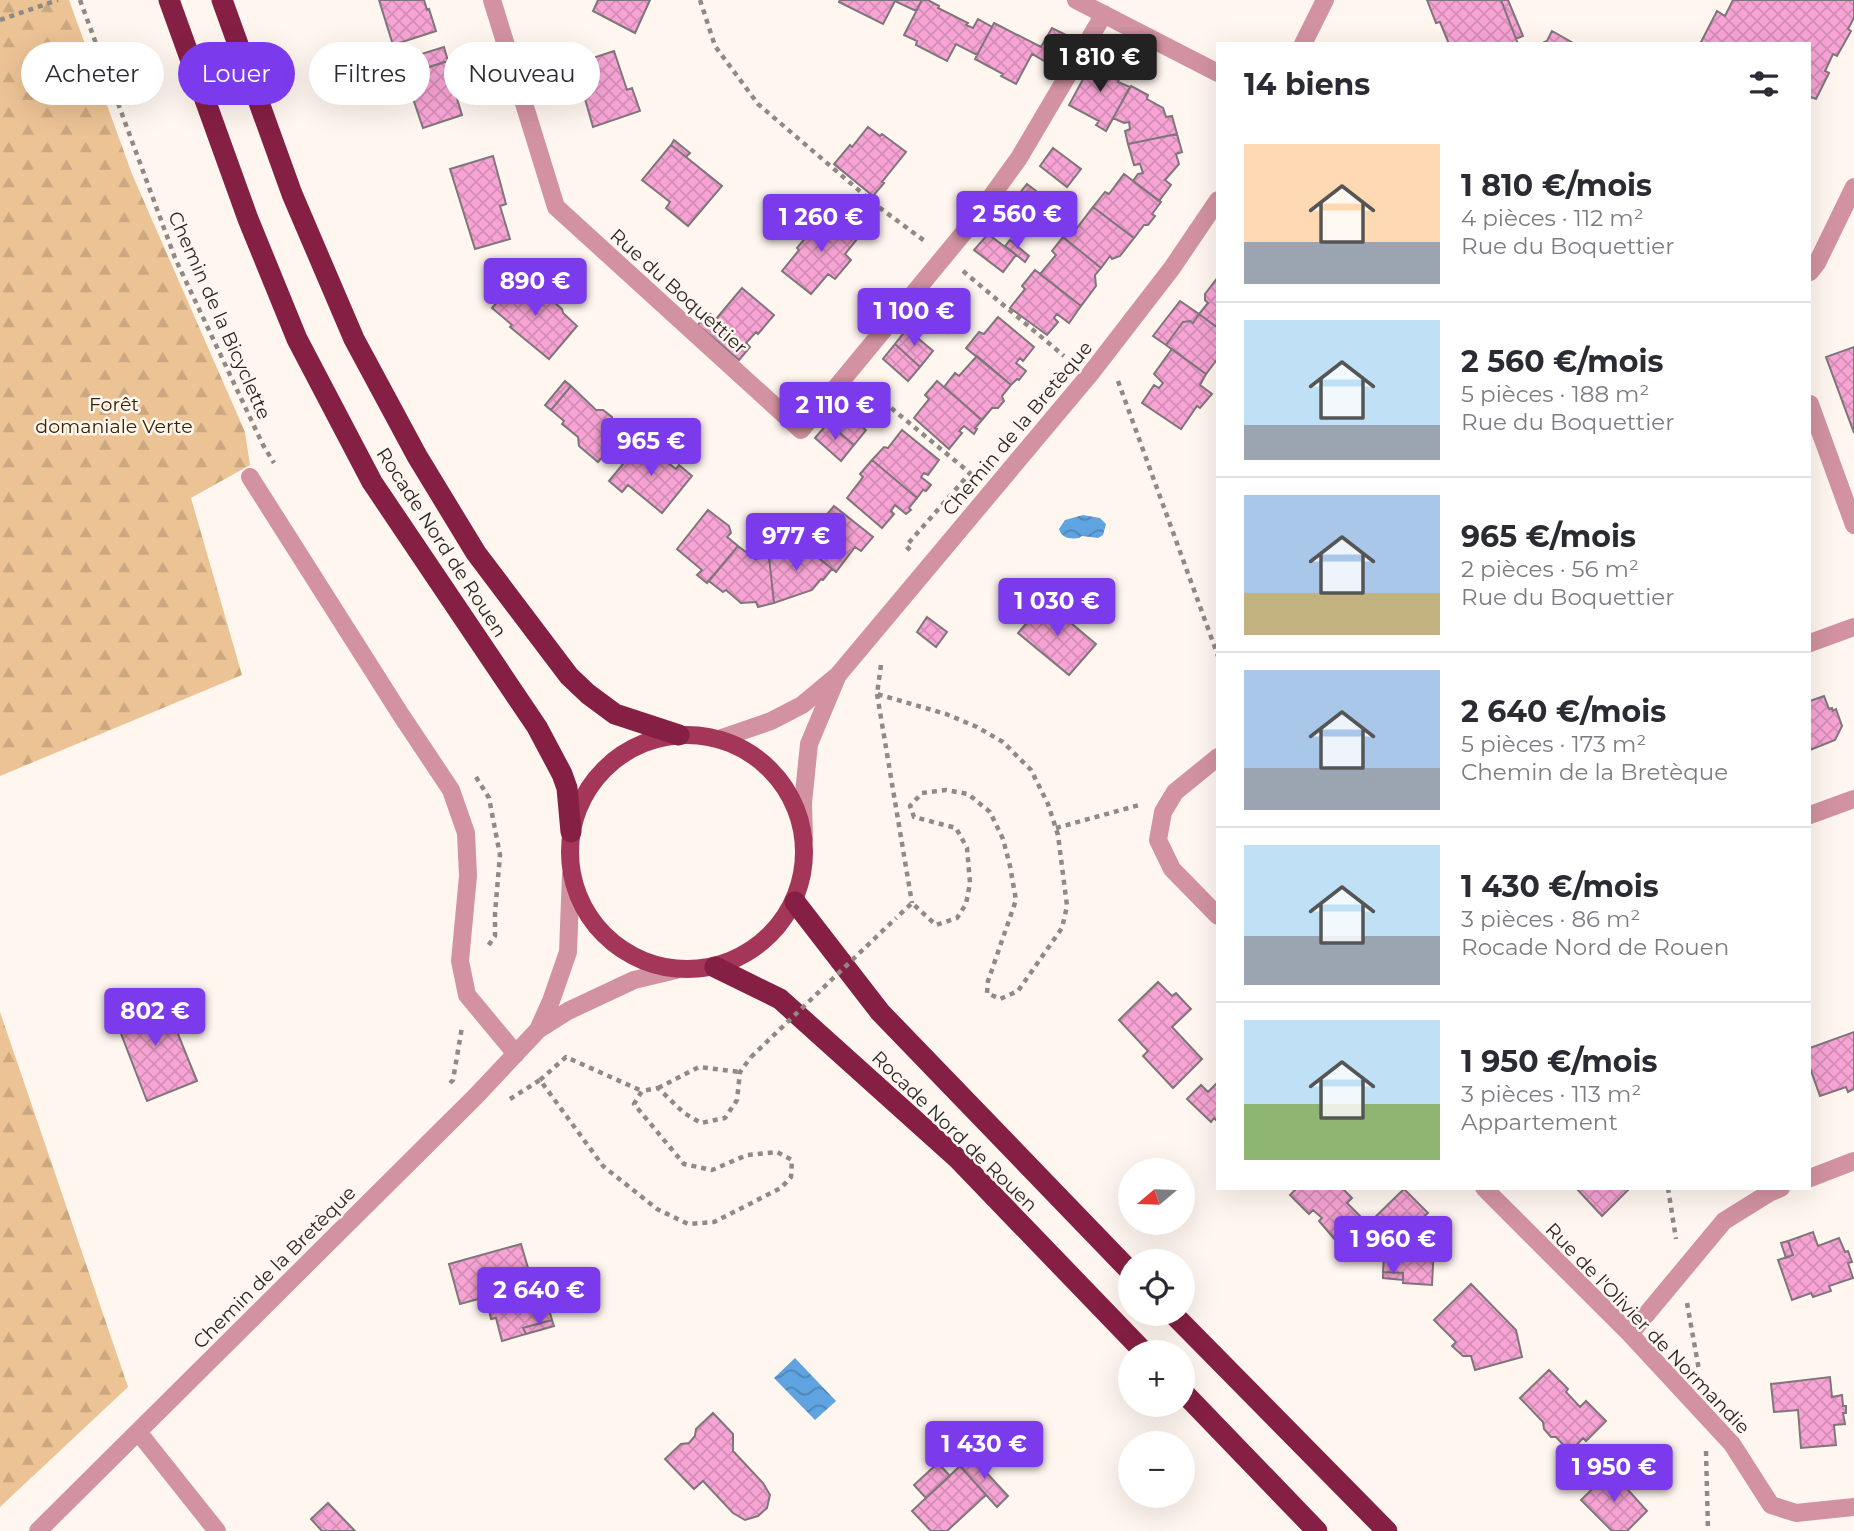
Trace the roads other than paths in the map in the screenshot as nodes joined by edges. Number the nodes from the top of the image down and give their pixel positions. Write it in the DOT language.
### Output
graph roads {
  1 [pos="169,0"];
  2 [pos="222,0"];
  3 [pos="492,0"];
  4 [pos="1076,0"];
  5 [pos="1325,0"];
  6 [pos="1104,14"];
  7 [pos="1304,42"];
  8 [pos="1216,72"];
  9 [pos="1854,187"];
  10 [pos="1216,203"];
  11 [pos="1811,271"];
  12 [pos="1811,407"];
  13 [pos="250,477"];
  14 [pos="1854,525"];
  15 [pos="1854,627"];
  16 [pos="1811,643"];
  17 [pos="838,675"];
  18 [pos="679,735"];
  19 [pos="719,739"];
  20 [pos="1216,759"];
  21 [pos="1854,799"];
  22 [pos="1811,815"];
  23 [pos="571,832"];
  24 [pos="804,839"];
  25 [pos="571,874"];
  26 [pos="794,902"];
  27 [pos="1216,914"];
  28 [pos="715,967"];
  29 [pos="676,970"];
  30 [pos="538,1030"];
  31 [pos="516,1054"];
  32 [pos="1854,1161"];
  33 [pos="1811,1178"];
  34 [pos="1487,1190"];
  35 [pos="1776,1190"];
  36 [pos="1118,1259"];
  37 [pos="1185,1326"];
  38 [pos="1630,1334"];
  39 [pos="1132,1340"];
  40 [pos="1195,1404"];
  41 [pos="139,1433"];
  42 [pos="1854,1507"];
  43 [pos="38,1531"];
  44 [pos="217,1531"];
  45 [pos="1317,1531"];
  46 [pos="1387,1531"];
  1 -- 23 [label="highway, Rocade Nord de Rouen"];
  2 -- 18 [label="highway, Rocade Nord de Rouen"];
  3 -- 6 [label="street, Rue du Boquettier"];
  4 -- 6 [label="street"];
  5 -- 7 [label="street"];
  6 -- 8 [label="street"];
  9 -- 11 [label="street"];
  10 -- 17 [label="street, Chemin de la Bretèque"];
  12 -- 14 [label="street"];
  13 -- 31 [label="street"];
  15 -- 16 [label="street"];
  17 -- 19 [label="street, Chemin de la Bretèque"];
  17 -- 24 [label="street, Chemin de la Bretèque"];
  18 -- 19 [label="main road"];
  18 -- 23 [label="main road"];
  19 -- 24 [label="main road"];
  20 -- 27 [label="street"];
  21 -- 22 [label="street"];
  23 -- 25 [label="main road"];
  24 -- 26 [label="main road"];
  25 -- 29 [label="main road"];
  25 -- 30 [label="street, Chemin de la Bretèque"];
  26 -- 28 [label="main road"];
  26 -- 36 [label="highway, Rocade Nord de Rouen"];
  28 -- 29 [label="main road"];
  28 -- 39 [label="highway, Rocade Nord de Rouen"];
  29 -- 30 [label="street, Chemin de la Bretèque"];
  30 -- 31 [label="street, Chemin de la Bretèque"];
  31 -- 41 [label="street, Chemin de la Bretèque"];
  32 -- 33 [label="street"];
  34 -- 38 [label="street, Rue de l'Olivier de Normandie"];
  35 -- 38 [label="street"];
  37 -- 46 [label="highway"];
  38 -- 42 [label="street, Rue de l'Olivier de Normandie"];
  40 -- 45 [label="highway"];
  41 -- 43 [label="street, Chemin de la Bretèque"];
  41 -- 44 [label="street"];
}
